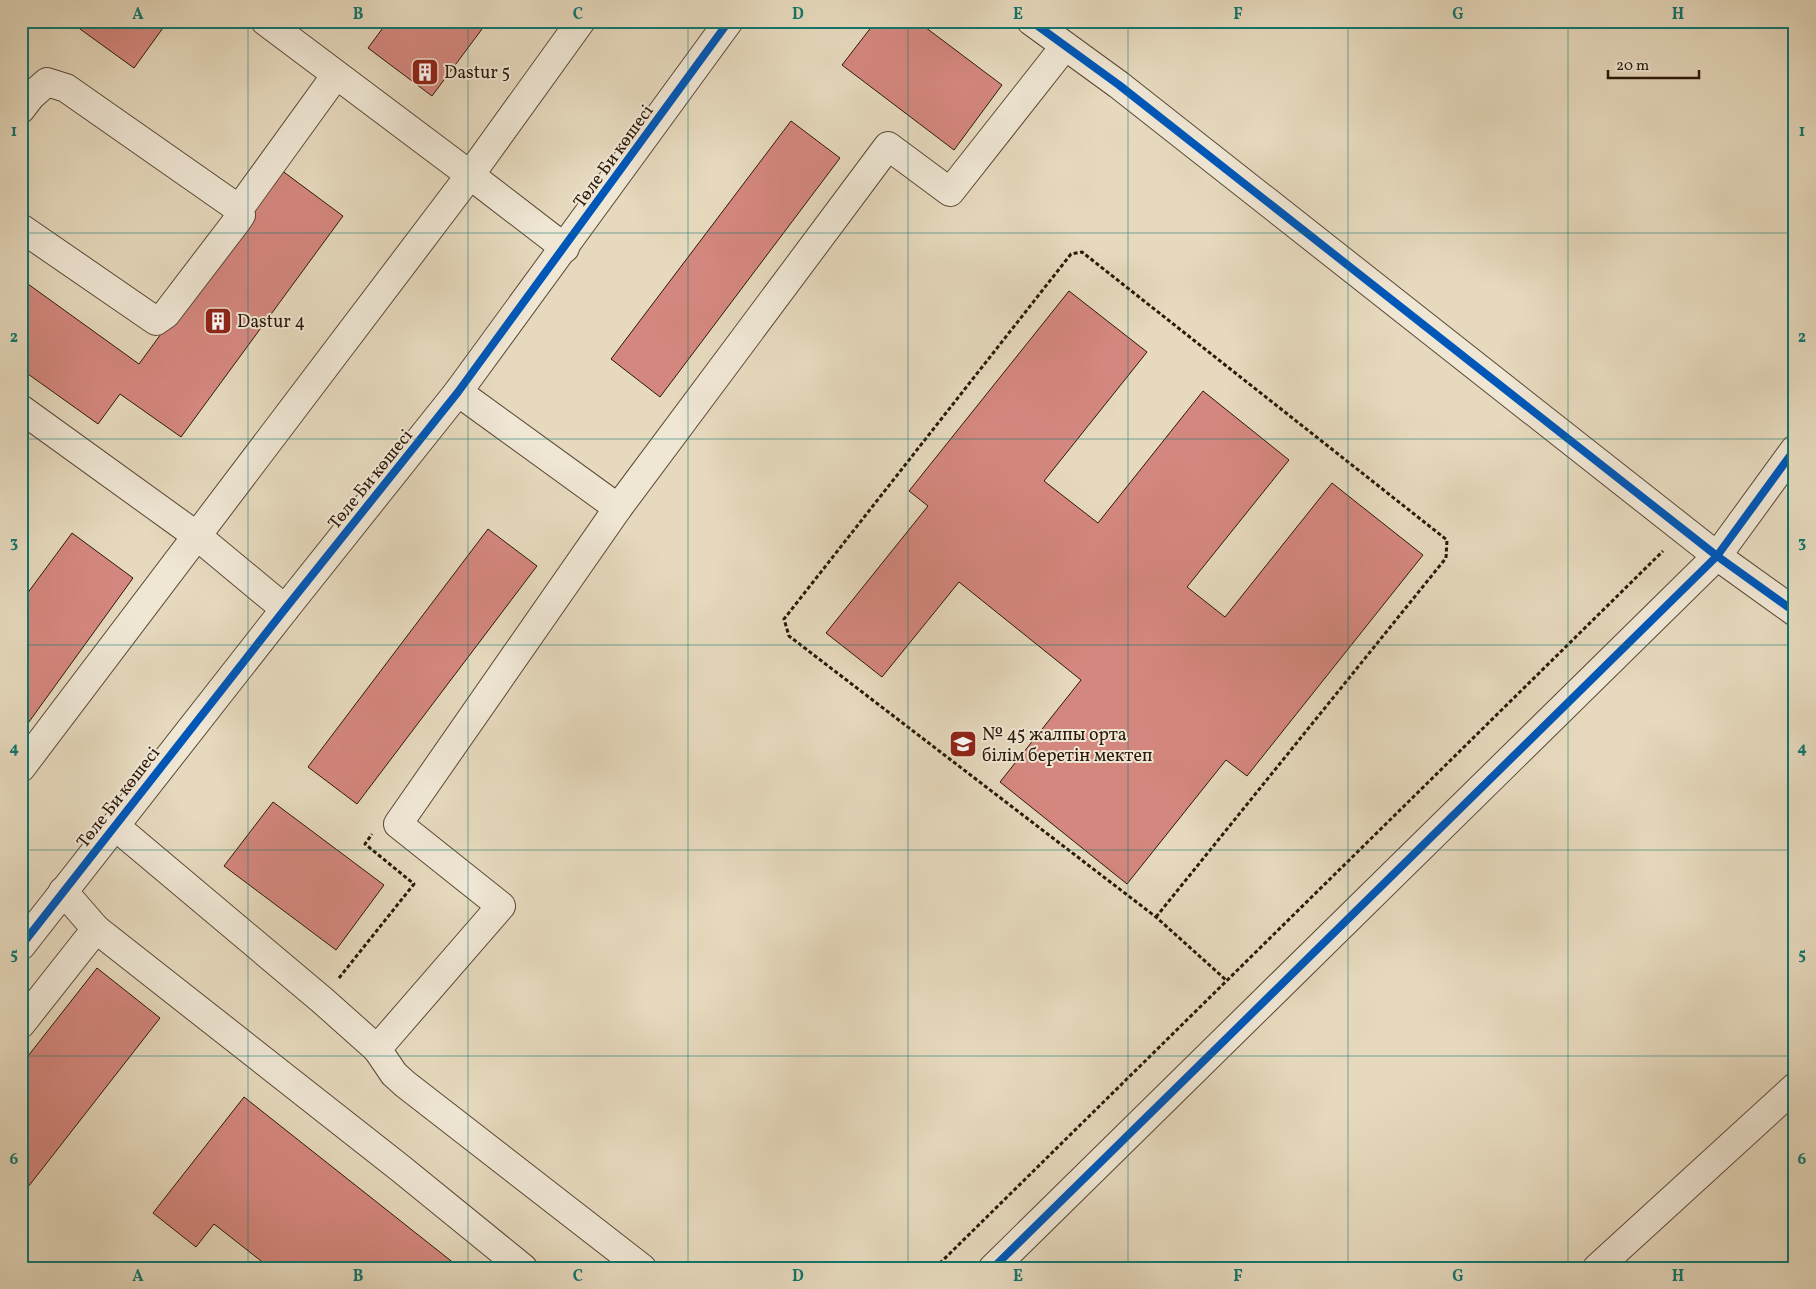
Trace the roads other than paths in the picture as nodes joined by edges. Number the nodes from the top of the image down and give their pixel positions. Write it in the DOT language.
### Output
graph roads {
  1 [pos="265,21"];
  2 [pos="581,21"];
  3 [pos="729,21"];
  4 [pos="1031,21"];
  5 [pos="1065,46"];
  6 [pos="336,75"];
  7 [pos="21,108"];
  8 [pos="470,175"];
  9 [pos="239,209"];
  10 [pos="21,228"];
  11 [pos="565,248"];
  12 [pos="458,392"];
  13 [pos="21,409"];
  14 [pos="1795,449"];
  15 [pos="618,508"];
  16 [pos="197,536"];
  17 [pos="1717,556"];
  18 [pos="285,609"];
  19 [pos="1795,612"];
  20 [pos="21,768"];
  21 [pos="115,826"];
  22 [pos="63,891"];
  23 [pos="96,929"];
  24 [pos="21,946"];
  25 [pos="21,1024"];
  26 [pos="377,1049"];
  27 [pos="1795,1087"];
  28 [pos="523,1268"];
  29 [pos="642,1268"];
  30 [pos="992,1268"];
  31 [pos="1598,1268"];
  1 -- 6 [label="street"];
  2 -- 8 [label="street"];
  3 -- 11 [label="street, Төле Би көшесі"];
  4 -- 5 [label="street"];
  5 -- 15 [label="street"];
  5 -- 17 [label="street"];
  6 -- 8 [label="street"];
  6 -- 9 [label="street"];
  7 -- 9 [label="street"];
  8 -- 11 [label="street"];
  8 -- 16 [label="street"];
  9 -- 10 [label="street"];
  11 -- 12 [label="street, Төле Би көшесі"];
  12 -- 15 [label="street"];
  12 -- 18 [label="street, Төле Би көшесі"];
  13 -- 16 [label="street"];
  14 -- 17 [label="street"];
  15 -- 26 [label="street"];
  16 -- 18 [label="street"];
  16 -- 20 [label="street"];
  17 -- 19 [label="street"];
  17 -- 30 [label="street"];
  18 -- 21 [label="street, Төле Би көшесі"];
  21 -- 22 [label="street, Төле Би көшесі"];
  21 -- 26 [label="street"];
  22 -- 23 [label="street"];
  22 -- 24 [label="street, Төле Би көшесі"];
  23 -- 25 [label="street"];
  23 -- 28 [label="street"];
  26 -- 29 [label="street"];
  27 -- 31 [label="street"];
}
